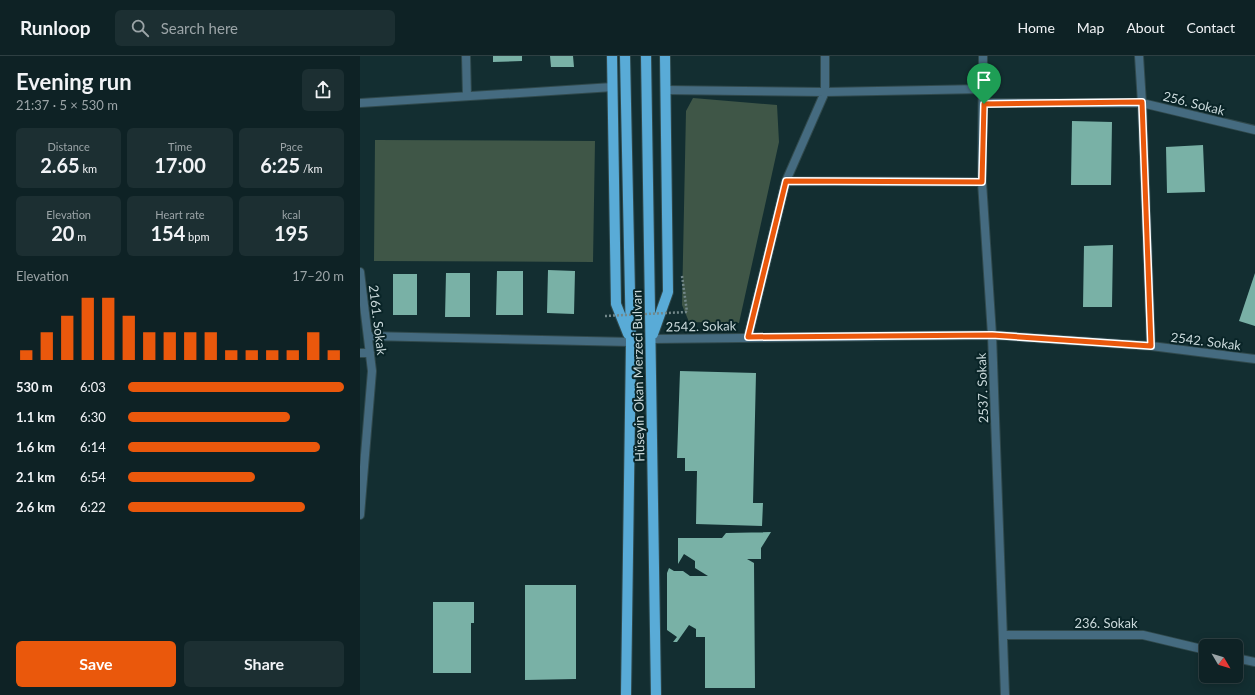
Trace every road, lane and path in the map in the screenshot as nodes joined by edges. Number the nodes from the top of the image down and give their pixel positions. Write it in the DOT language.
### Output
graph roads {
  1 [pos="466,56"];
  2 [pos="612,56"];
  3 [pos="625,56"];
  4 [pos="646,56"];
  5 [pos="664,56"];
  6 [pos="825,56"];
  7 [pos="983,56"];
  8 [pos="1139,56"];
  9 [pos="612,87"];
  10 [pos="984,89"];
  11 [pos="665,90"];
  12 [pos="825,92"];
  13 [pos="467,96"];
  14 [pos="1142,102"];
  15 [pos="360,103"];
  16 [pos="984,104"];
  17 [pos="1255,130"];
  18 [pos="786,181"];
  19 [pos="982,182"];
  20 [pos="360,272"];
  21 [pos="682,275"];
  22 [pos="605,316"];
  23 [pos="992,335"];
  24 [pos="368,336"];
  25 [pos="748,337"];
  26 [pos="651,339"];
  27 [pos="631,342"];
  28 [pos="1151,346"];
  29 [pos="360,353"];
  30 [pos="370,353"];
  31 [pos="1255,358"];
  32 [pos="360,515"];
  33 [pos="1004,635"];
  34 [pos="1199,648"];
  35 [pos="1243,659"];
  36 [pos="1255,662"];
  37 [pos="626,695"];
  38 [pos="656,695"];
  39 [pos="1005,695"];
  1 -- 13 [label="street"];
  2 -- 9 [label="main road"];
  3 -- 27 [label="main road, Hüseyin Okan Merzeci Bulvarı"];
  4 -- 26 [label="main road, Hüseyin Okan Merzeci Bulvarı"];
  5 -- 11 [label="main road"];
  6 -- 12 [label="street"];
  7 -- 10 [label="street, 2537. Sokak"];
  8 -- 14 [label="street"];
  9 -- 13 [label="street"];
  9 -- 27 [label="main road"];
  10 -- 12 [label="street"];
  10 -- 16 [label="street, 2537. Sokak"];
  11 -- 12 [label="street"];
  11 -- 26 [label="main road"];
  12 -- 18 [label="street"];
  13 -- 15 [label="street"];
  14 -- 16 [label="street, 256. Sokak"];
  14 -- 17 [label="street, 256. Sokak"];
  14 -- 28 [label="street"];
  16 -- 19 [label="street, 2537. Sokak"];
  18 -- 19 [label="street"];
  18 -- 25 [label="street"];
  19 -- 23 [label="street, 2537. Sokak"];
  20 -- 24 [label="street, 2161. Sokak"];
  21 -- 22 [label="path, bridge"];
  23 -- 25 [label="street, 2542. Sokak"];
  23 -- 28 [label="street, 2542. Sokak"];
  23 -- 33 [label="street, 2537. Sokak"];
  24 -- 27 [label="street"];
  24 -- 30 [label="street, 2161. Sokak"];
  25 -- 26 [label="street, 2542. Sokak"];
  26 -- 38 [label="main road, Hüseyin Okan Merzeci Bulvarı"];
  27 -- 37 [label="main road, Hüseyin Okan Merzeci Bulvarı"];
  28 -- 31 [label="street, 2542. Sokak"];
  29 -- 30 [label="street"];
  30 -- 32 [label="street, 2161. Sokak"];
  33 -- 34 [label="street, 236. Sokak"];
  33 -- 39 [label="street, 2537. Sokak"];
  35 -- 36 [label="street"];
}
